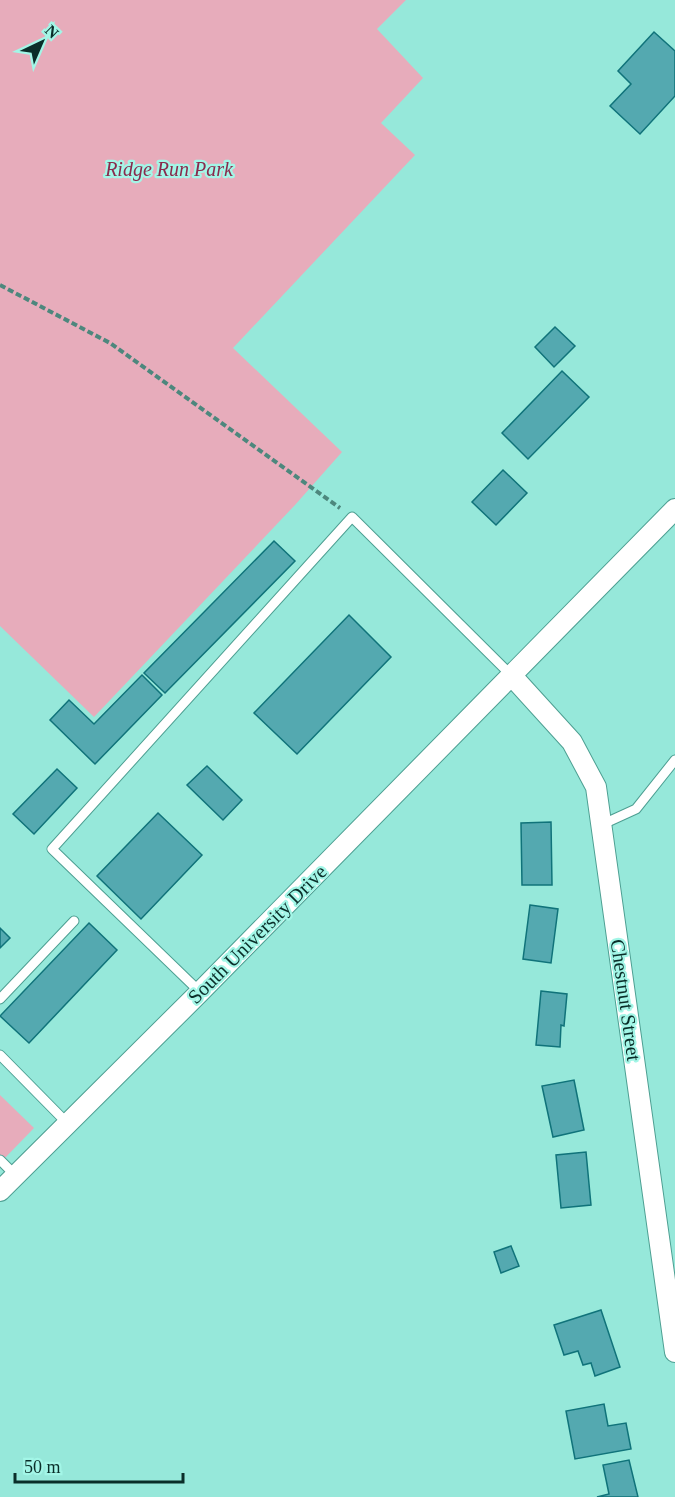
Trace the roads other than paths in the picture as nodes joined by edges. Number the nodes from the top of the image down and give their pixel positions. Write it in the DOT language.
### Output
graph roads {
  1 [pos="675,509"];
  2 [pos="512,676"];
  3 [pos="675,760"];
  4 [pos="675,775"];
  5 [pos="661,778"];
  6 [pos="601,825"];
  7 [pos="74,921"];
  8 [pos="200,992"];
  9 [pos="0,999"];
  10 [pos="0,1055"];
  11 [pos="67,1124"];
  12 [pos="0,1160"];
  13 [pos="15,1175"];
  14 [pos="0,1191"];
  15 [pos="671,1294"];
  16 [pos="675,1352"];
  1 -- 2 [label="street, South University Drive"];
  2 -- 6 [label="street, Chestnut Street"];
  2 -- 8 [label="street, South University Drive"];
  2 -- 8 [label="lane"];
  3 -- 5 [label="lane"];
  4 -- 5 [label="lane"];
  5 -- 6 [label="lane"];
  6 -- 15 [label="street, Chestnut Street"];
  7 -- 9 [label="lane"];
  8 -- 11 [label="street, South University Drive"];
  10 -- 11 [label="lane"];
  11 -- 13 [label="street, South University Drive"];
  12 -- 13 [label="lane"];
  13 -- 14 [label="street, South University Drive"];
  15 -- 16 [label="street, Chestnut Street"];
}
